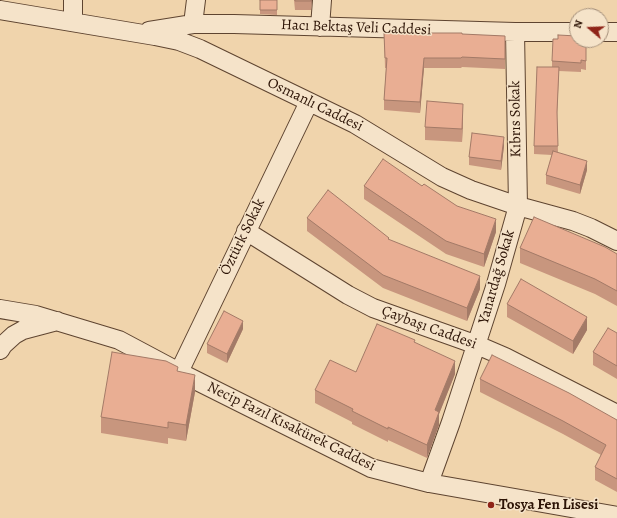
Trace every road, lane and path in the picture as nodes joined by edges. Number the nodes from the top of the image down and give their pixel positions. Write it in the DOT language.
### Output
graph roads {
  1 [pos="73,0"];
  2 [pos="196,0"];
  3 [pos="322,0"];
  4 [pos="0,10"];
  5 [pos="73,21"];
  6 [pos="193,24"];
  7 [pos="320,27"];
  8 [pos="514,32"];
  9 [pos="569,32"];
  10 [pos="136,33"];
  11 [pos="309,102"];
  12 [pos="518,206"];
  13 [pos="246,231"];
  14 [pos="617,241"];
  15 [pos="0,309"];
  16 [pos="57,321"];
  17 [pos="476,345"];
  18 [pos="0,350"];
  19 [pos="179,372"];
  20 [pos="617,414"];
  21 [pos="429,483"];
  22 [pos="617,516"];
  1 -- 5 [label="street"];
  2 -- 6 [label="street"];
  3 -- 7 [label="street"];
  4 -- 5 [label="street, Osmanlı Caddesi"];
  5 -- 10 [label="street, Osmanlı Caddesi"];
  6 -- 7 [label="street, Hacı Bektaş Veli Caddesi"];
  6 -- 10 [label="street, Hacı Bektaş Veli Caddesi"];
  7 -- 8 [label="street, Hacı Bektaş Veli Caddesi"];
  8 -- 9 [label="street, Hacı Bektaş Veli Caddesi"];
  8 -- 12 [label="street, Kıbrıs Sokak"];
  10 -- 11 [label="street, Osmanlı Caddesi"];
  11 -- 12 [label="street, Osmanlı Caddesi"];
  11 -- 13 [label="street, Öztürk Sokak"];
  12 -- 14 [label="street, Osmanlı Caddesi"];
  12 -- 17 [label="street, Yanardağ Sokak"];
  13 -- 17 [label="street, Çaybaşı Caddesi"];
  13 -- 19 [label="street, Öztürk Sokak"];
  15 -- 16 [label="street, Necip Fazıl Kısakürek Caddesi"];
  16 -- 18 [label="street"];
  16 -- 19 [label="street, Necip Fazıl Kısakürek Caddesi"];
  17 -- 20 [label="street, Çaybaşı Caddesi"];
  17 -- 21 [label="street, Yanardağ Sokak"];
  19 -- 21 [label="street, Necip Fazıl Kısakürek Caddesi"];
  21 -- 22 [label="street, Necip Fazıl Kısakürek Caddesi"];
}
